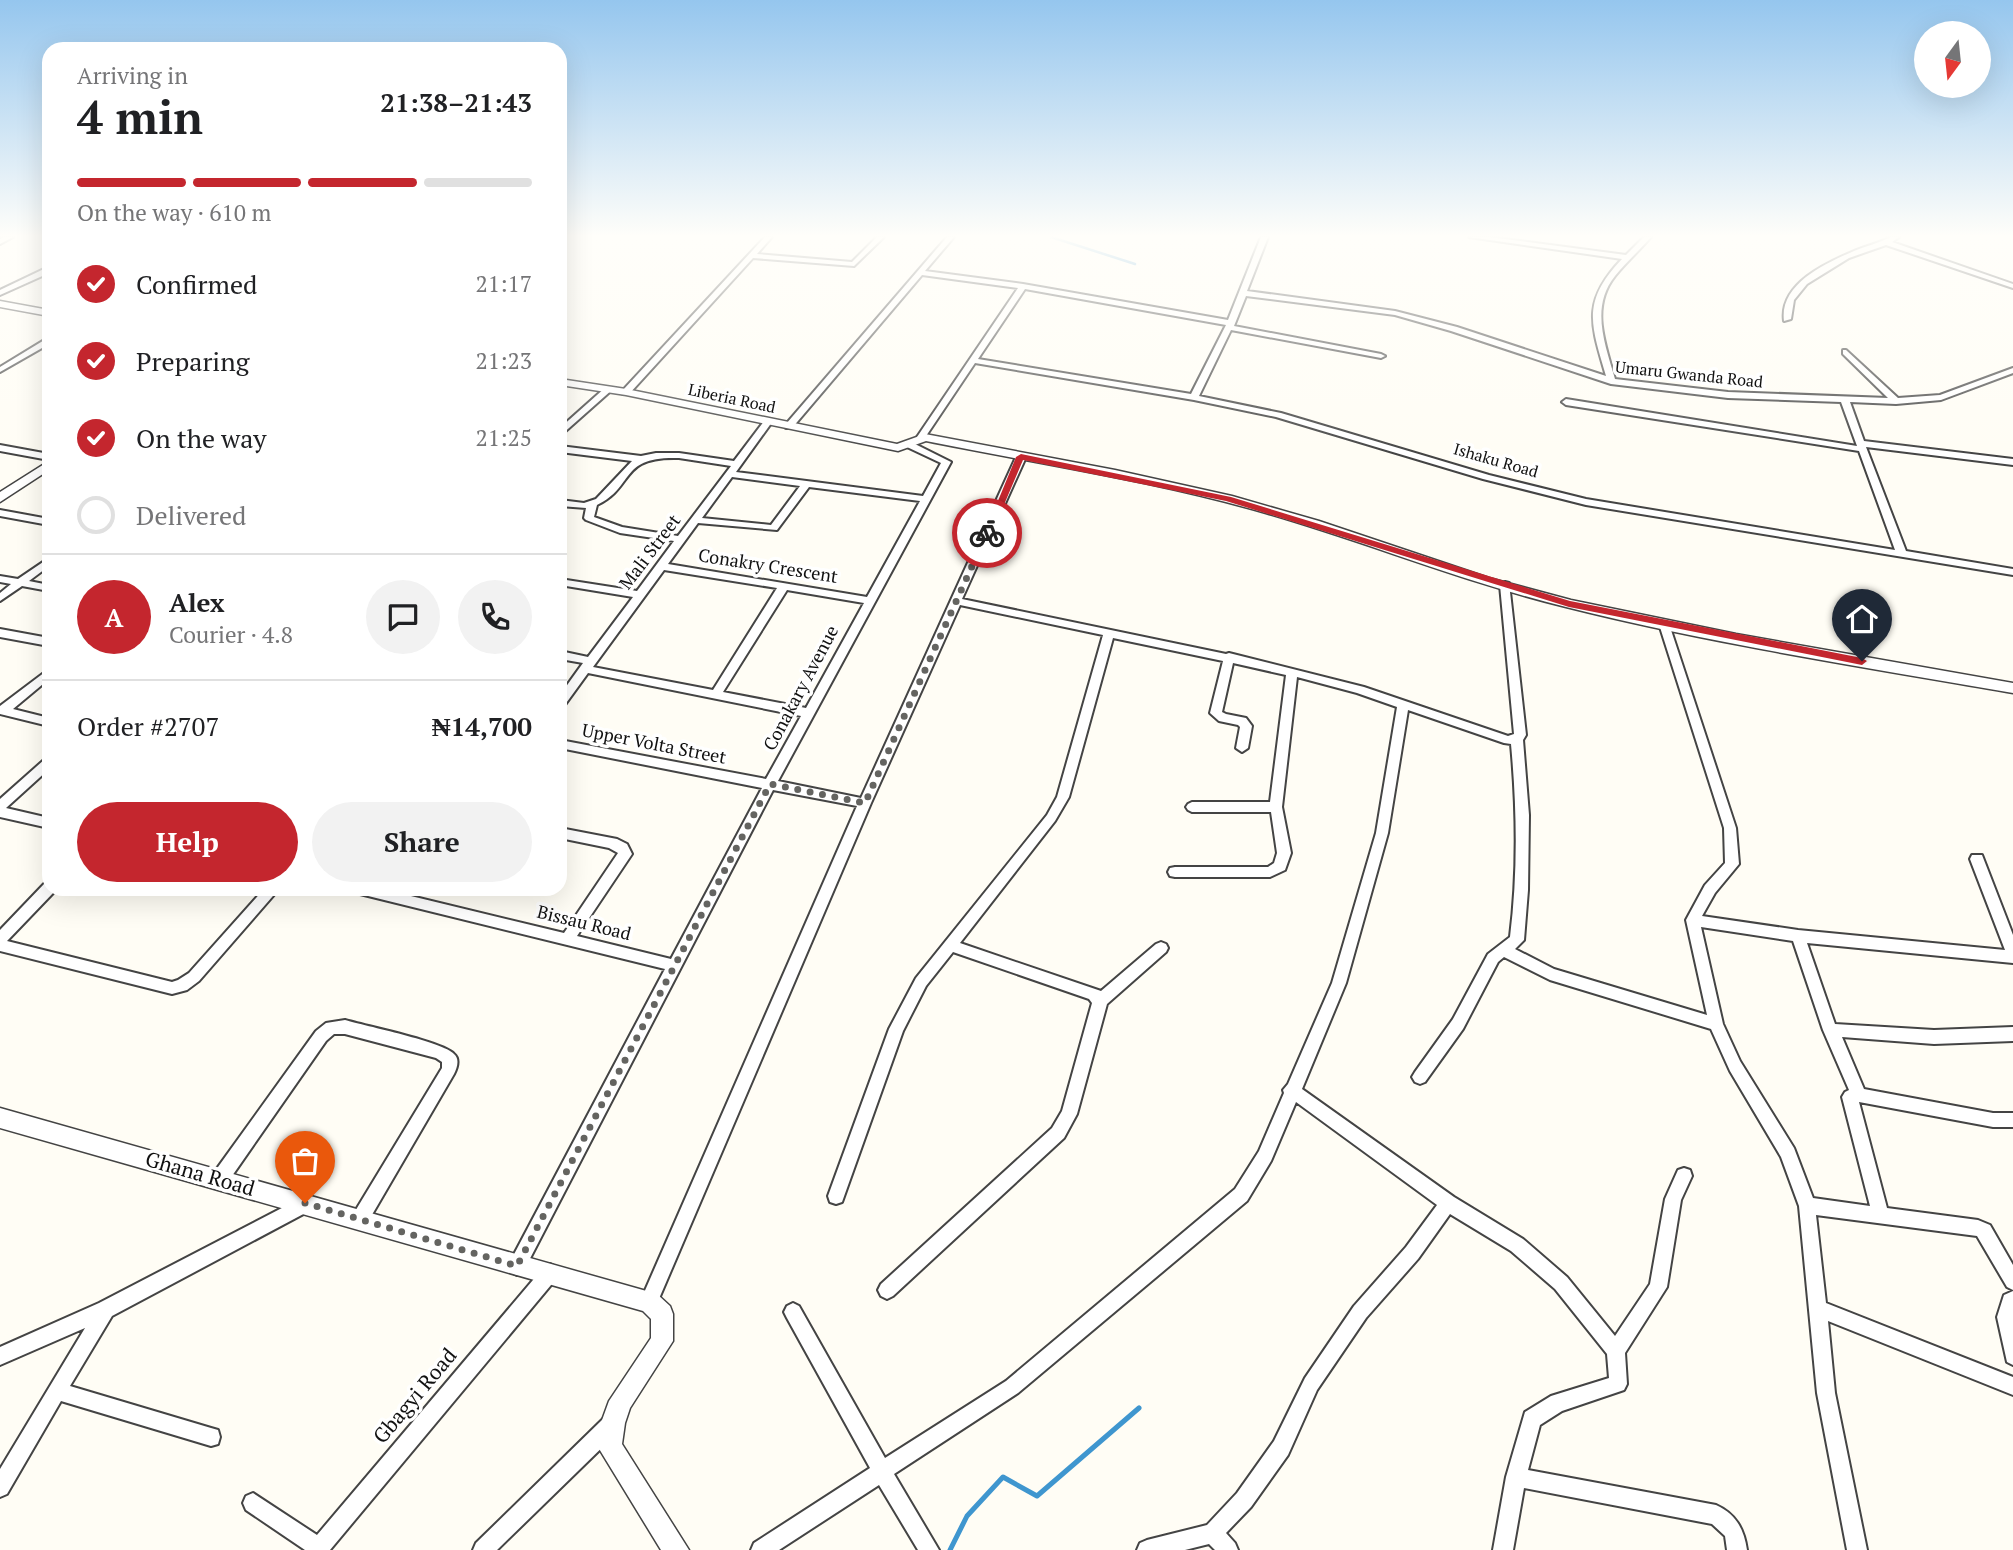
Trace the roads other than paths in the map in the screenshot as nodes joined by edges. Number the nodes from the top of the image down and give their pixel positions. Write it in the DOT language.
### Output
graph roads {
  1 [pos="703,309"];
  2 [pos="890,309"];
  3 [pos="1008,309"];
  4 [pos="1147,309"];
  5 [pos="1236,309"];
  6 [pos="1367,309"];
  7 [pos="1597,309"];
  8 [pos="1788,309"];
  9 [pos="1787,319"];
  10 [pos="1230,325"];
  11 [pos="42,345"];
  12 [pos="1846,352"];
  13 [pos="1381,356"];
  14 [pos="975,361"];
  15 [pos="0,370"];
  16 [pos="2013,370"];
  17 [pos="1611,382"];
  18 [pos="567,384"];
  19 [pos="609,389"];
  20 [pos="626,392"];
  21 [pos="1194,397"];
  22 [pos="1845,401"];
  23 [pos="1896,401"];
  24 [pos="1566,402"];
  25 [pos="768,422"];
  26 [pos="789,426"];
  27 [pos="567,427"];
  28 [pos="910,444"];
  29 [pos="1860,446"];
  30 [pos="0,448"];
  31 [pos="567,450"];
  32 [pos="42,456"];
  33 [pos="1021,457"];
  34 [pos="641,459"];
  35 [pos="2013,462"];
  36 [pos="737,464"];
  37 [pos="42,470"];
  38 [pos="730,474"];
  39 [pos="805,486"];
  40 [pos="0,498"];
  41 [pos="926,499"];
  42 [pos="567,503"];
  43 [pos="592,505"];
  44 [pos="0,513"];
  45 [pos="696,520"];
  46 [pos="42,521"];
  47 [pos="680,539"];
  48 [pos="1902,554"];
  49 [pos="42,566"];
  50 [pos="662,566"];
  51 [pos="2013,572"];
  52 [pos="0,579"];
  53 [pos="20,583"];
  54 [pos="567,583"];
  55 [pos="1505,585"];
  56 [pos="784,586"];
  57 [pos="42,587"];
  58 [pos="640,596"];
  59 [pos="0,598"];
  60 [pos="868,600"];
  61 [pos="957,601"];
  62 [pos="1664,624"];
  63 [pos="1110,632"];
  64 [pos="0,633"];
  65 [pos="42,641"];
  66 [pos="1229,657"];
  67 [pos="567,658"];
  68 [pos="588,665"];
  69 [pos="1292,673"];
  70 [pos="42,678"];
  71 [pos="2013,688"];
  72 [pos="717,693"];
  73 [pos="567,694"];
  74 [pos="1404,705"];
  75 [pos="1,710"];
  76 [pos="808,713"];
  77 [pos="42,720"];
  78 [pos="1517,739"];
  79 [pos="567,745"];
  80 [pos="1242,748"];
  81 [pos="42,767"];
  82 [pos="770,784"];
  83 [pos="6,793"];
  84 [pos="865,803"];
  85 [pos="0,806"];
  86 [pos="1192,807"];
  87 [pos="1276,807"];
  88 [pos="0,812"];
  89 [pos="42,821"];
  90 [pos="567,834"];
  91 [pos="1977,859"];
  92 [pos="1175,872"];
  93 [pos="42,895"];
  94 [pos="266,896"];
  95 [pos="410,896"];
  96 [pos="1693,920"];
  97 [pos="1798,936"];
  98 [pos="0,939"];
  99 [pos="567,939"];
  100 [pos="0,945"];
  101 [pos="950,945"];
  102 [pos="1161,948"];
  103 [pos="1505,951"];
  104 [pos="2013,955"];
  105 [pos="676,966"];
  106 [pos="1100,1001"];
  107 [pos="1716,1024"];
  108 [pos="1830,1030"];
  109 [pos="2013,1034"];
  110 [pos="1420,1077"];
  111 [pos="1291,1090"];
  112 [pos="1858,1096"];
  113 [pos="0,1118"];
  114 [pos="2013,1120"];
  115 [pos="1684,1176"];
  116 [pos="219,1180"];
  117 [pos="836,1196"];
  118 [pos="305,1203"];
  119 [pos="1448,1203"];
  120 [pos="1807,1206"];
  121 [pos="1881,1216"];
  122 [pos="360,1219"];
  123 [pos="517,1266"];
  124 [pos="550,1273"];
  125 [pos="2013,1281"];
  126 [pos="887,1290"];
  127 [pos="2013,1300"];
  128 [pos="649,1302"];
  129 [pos="1816,1308"];
  130 [pos="107,1309"];
  131 [pos="793,1312"];
  132 [pos="1616,1351"];
  133 [pos="0,1356"];
  134 [pos="2013,1356"];
  135 [pos="2013,1387"];
  136 [pos="57,1391"];
  137 [pos="613,1423"];
  138 [pos="211,1437"];
  139 [pos="882,1472"];
  140 [pos="1516,1476"];
  141 [pos="0,1487"];
  142 [pos="253,1503"];
  143 [pos="1213,1533"];
  144 [pos="926,1545"];
  145 [pos="318,1549"];
  146 [pos="483,1550"];
  147 [pos="676,1550"];
  148 [pos="761,1550"];
  149 [pos="1147,1550"];
  150 [pos="1228,1550"];
  151 [pos="1503,1550"];
  152 [pos="1737,1550"];
  153 [pos="1857,1550"];
  1 -- 20 [label="street"];
  2 -- 26 [label="street"];
  3 -- 14 [label="street"];
  4 -- 10 [label="street"];
  5 -- 10 [label="street"];
  6 -- 17 [label="street, Umaru Gwanda Road"];
  7 -- 17 [label="street"];
  8 -- 9 [label="street"];
  10 -- 13 [label="street"];
  10 -- 21 [label="street"];
  11 -- 15 [label="street"];
  12 -- 23 [label="street"];
  14 -- 21 [label="street, Ishaku Road"];
  14 -- 28 [label="street"];
  16 -- 23 [label="street, Umaru Gwanda Road"];
  17 -- 22 [label="street, Umaru Gwanda Road"];
  18 -- 19 [label="street, Liberia Road"];
  19 -- 20 [label="street, Liberia Road"];
  19 -- 27 [label="street"];
  20 -- 25 [label="street, Liberia Road"];
  21 -- 48 [label="street, Ishaku Road"];
  22 -- 23 [label="street, Umaru Gwanda Road"];
  22 -- 29 [label="street"];
  24 -- 29 [label="street"];
  25 -- 26 [label="street, Liberia Road"];
  25 -- 36 [label="street, Mali Street"];
  26 -- 28 [label="street, Liberia Road"];
  28 -- 33 [label="street"];
  28 -- 41 [label="street, Conakary Avenue"];
  29 -- 35 [label="street"];
  29 -- 48 [label="street"];
  30 -- 32 [label="street"];
  31 -- 34 [label="street"];
  33 -- 55 [label="street"];
  33 -- 61 [label="street"];
  34 -- 36 [label="street"];
  34 -- 43 [label="street"];
  36 -- 38 [label="street, Mali Street"];
  37 -- 40 [label="street"];
  38 -- 39 [label="street"];
  38 -- 45 [label="street, Mali Street"];
  39 -- 41 [label="street"];
  39 -- 45 [label="street"];
  41 -- 60 [label="street, Conakary Avenue"];
  42 -- 43 [label="street"];
  43 -- 47 [label="street"];
  44 -- 46 [label="street"];
  45 -- 47 [label="street, Mali Street"];
  47 -- 50 [label="street, Mali Street"];
  48 -- 51 [label="street, Ishaku Road"];
  49 -- 53 [label="street"];
  50 -- 56 [label="street, Conakry Crescent"];
  50 -- 58 [label="street, Mali Street"];
  52 -- 53 [label="street"];
  53 -- 57 [label="street"];
  53 -- 59 [label="street"];
  54 -- 58 [label="street"];
  55 -- 62 [label="street"];
  55 -- 78 [label="street"];
  56 -- 60 [label="street, Conakry Crescent"];
  56 -- 72 [label="street"];
  58 -- 68 [label="street, Mali Street"];
  60 -- 76 [label="street, Conakary Avenue"];
  61 -- 63 [label="street"];
  61 -- 84 [label="street"];
  62 -- 71 [label="street"];
  62 -- 96 [label="street"];
  63 -- 66 [label="street"];
  63 -- 101 [label="street"];
  64 -- 65 [label="street"];
  66 -- 69 [label="street"];
  66 -- 80 [label="street"];
  67 -- 68 [label="street"];
  68 -- 72 [label="street"];
  68 -- 73 [label="street, Mali Street"];
  69 -- 74 [label="street"];
  69 -- 87 [label="street"];
  70 -- 75 [label="street"];
  72 -- 76 [label="street"];
  74 -- 78 [label="street"];
  74 -- 111 [label="street"];
  75 -- 77 [label="street"];
  76 -- 82 [label="street, Conakary Avenue"];
  78 -- 103 [label="street"];
  79 -- 82 [label="street, Upper Volta Street"];
  81 -- 83 [label="street"];
  82 -- 84 [label="street, Upper Volta Street"];
  82 -- 105 [label="street, Conakary Avenue"];
  83 -- 85 [label="street"];
  84 -- 128 [label="street"];
  86 -- 87 [label="street"];
  87 -- 92 [label="street"];
  88 -- 89 [label="street"];
  90 -- 99 [label="street"];
  91 -- 104 [label="street"];
  93 -- 98 [label="street"];
  94 -- 100 [label="street"];
  95 -- 99 [label="street, Bissau Road"];
  96 -- 97 [label="street"];
  96 -- 107 [label="street"];
  97 -- 104 [label="street"];
  97 -- 108 [label="street"];
  99 -- 105 [label="street, Bissau Road"];
  101 -- 106 [label="street"];
  101 -- 117 [label="street"];
  102 -- 106 [label="street"];
  103 -- 107 [label="street"];
  103 -- 110 [label="street"];
  105 -- 123 [label="street, Conakary Avenue"];
  106 -- 126 [label="street"];
  107 -- 120 [label="street"];
  108 -- 109 [label="street"];
  108 -- 112 [label="street"];
  111 -- 119 [label="street"];
  111 -- 139 [label="street"];
  112 -- 114 [label="street"];
  112 -- 121 [label="street"];
  113 -- 116 [label="street, Ghana Road"];
  115 -- 132 [label="street"];
  116 -- 118 [label="street, Ghana Road"];
  116 -- 122 [label="street"];
  118 -- 122 [label="street, Ghana Road"];
  118 -- 130 [label="street"];
  119 -- 132 [label="street"];
  119 -- 143 [label="street"];
  120 -- 121 [label="street"];
  120 -- 129 [label="street"];
  121 -- 125 [label="street"];
  122 -- 123 [label="street, Ghana Road"];
  123 -- 124 [label="street, Ghana Road"];
  124 -- 128 [label="street, Ghana Road"];
  124 -- 145 [label="street, Gbagyi Road"];
  127 -- 134 [label="street"];
  128 -- 137 [label="street"];
  129 -- 135 [label="street"];
  129 -- 153 [label="street"];
  130 -- 133 [label="street"];
  130 -- 136 [label="street"];
  131 -- 139 [label="street"];
  132 -- 140 [label="street"];
  136 -- 138 [label="street"];
  136 -- 141 [label="street"];
  137 -- 146 [label="street"];
  137 -- 147 [label="street"];
  139 -- 144 [label="street"];
  139 -- 148 [label="street"];
  140 -- 151 [label="street"];
  140 -- 152 [label="street"];
  142 -- 145 [label="street"];
  143 -- 149 [label="street"];
  143 -- 150 [label="street"];
}
